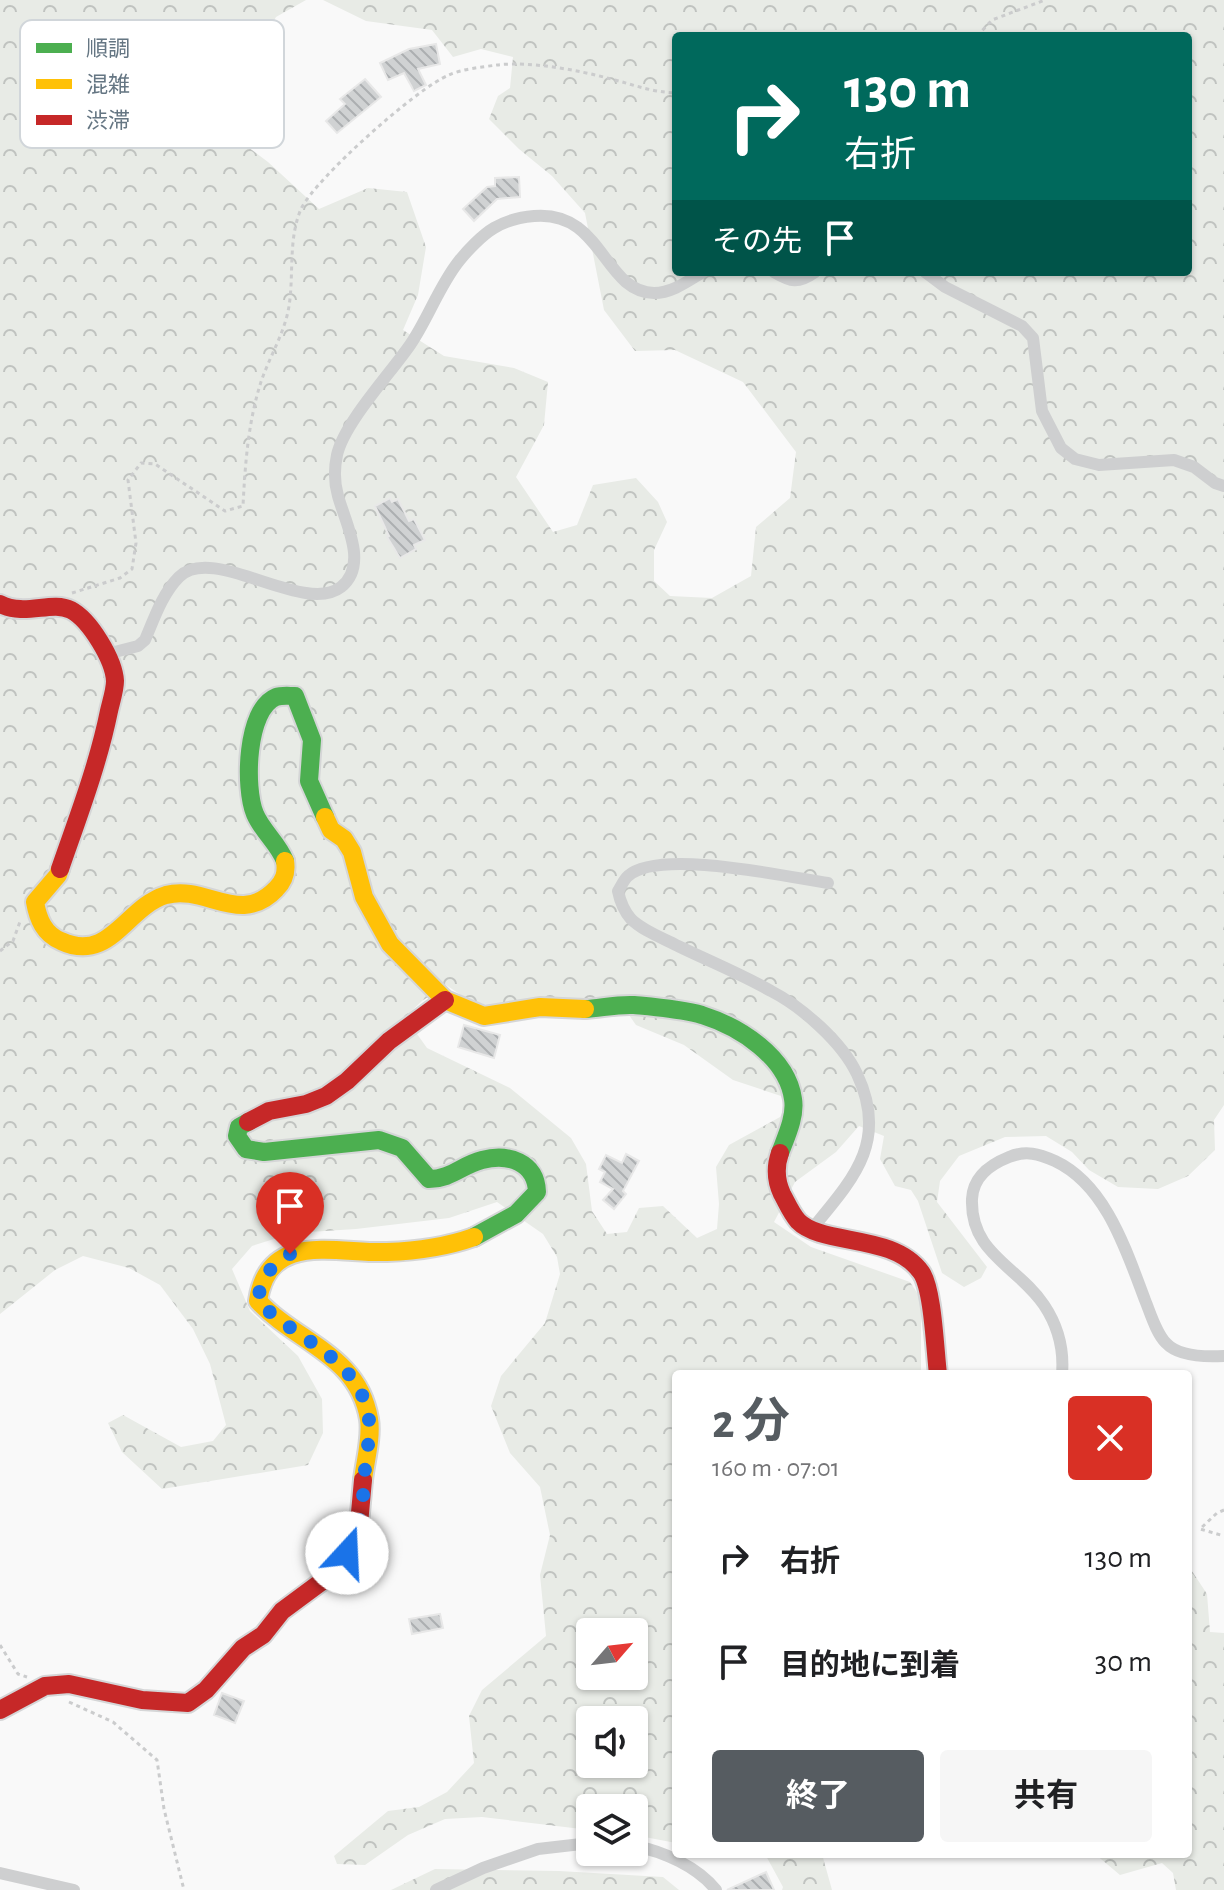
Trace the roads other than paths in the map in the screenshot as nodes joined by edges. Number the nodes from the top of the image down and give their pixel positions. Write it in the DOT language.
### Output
graph roads {
  1 [pos="696,276"];
  2 [pos="780,276"];
  3 [pos="809,276"];
  4 [pos="930,276"];
  5 [pos="1224,486"];
  6 [pos="0,604"];
  7 [pos="107,654"];
  8 [pos="828,883"];
  9 [pos="445,1000"];
  10 [pos="811,1230"];
  11 [pos="1224,1356"];
  12 [pos="938,1370"];
  13 [pos="1062,1370"];
  14 [pos="0,1710"];
  15 [pos="576,1845"];
  16 [pos="648,1850"];
  17 [pos="672,1858"];
  18 [pos="673,1858"];
  19 [pos="0,1873"];
  20 [pos="74,1890"];
  21 [pos="436,1890"];
  22 [pos="716,1890"];
  1 -- 7 [label="street"];
  2 -- 3 [label="street"];
  4 -- 5 [label="street"];
  6 -- 7 [label="street"];
  7 -- 9 [label="street"];
  8 -- 10 [label="street"];
  9 -- 10 [label="street"];
  9 -- 14 [label="street"];
  10 -- 12 [label="street"];
  11 -- 13 [label="street"];
  15 -- 21 [label="street"];
  16 -- 17 [label="street"];
  18 -- 22 [label="street"];
  19 -- 20 [label="street"];
}
